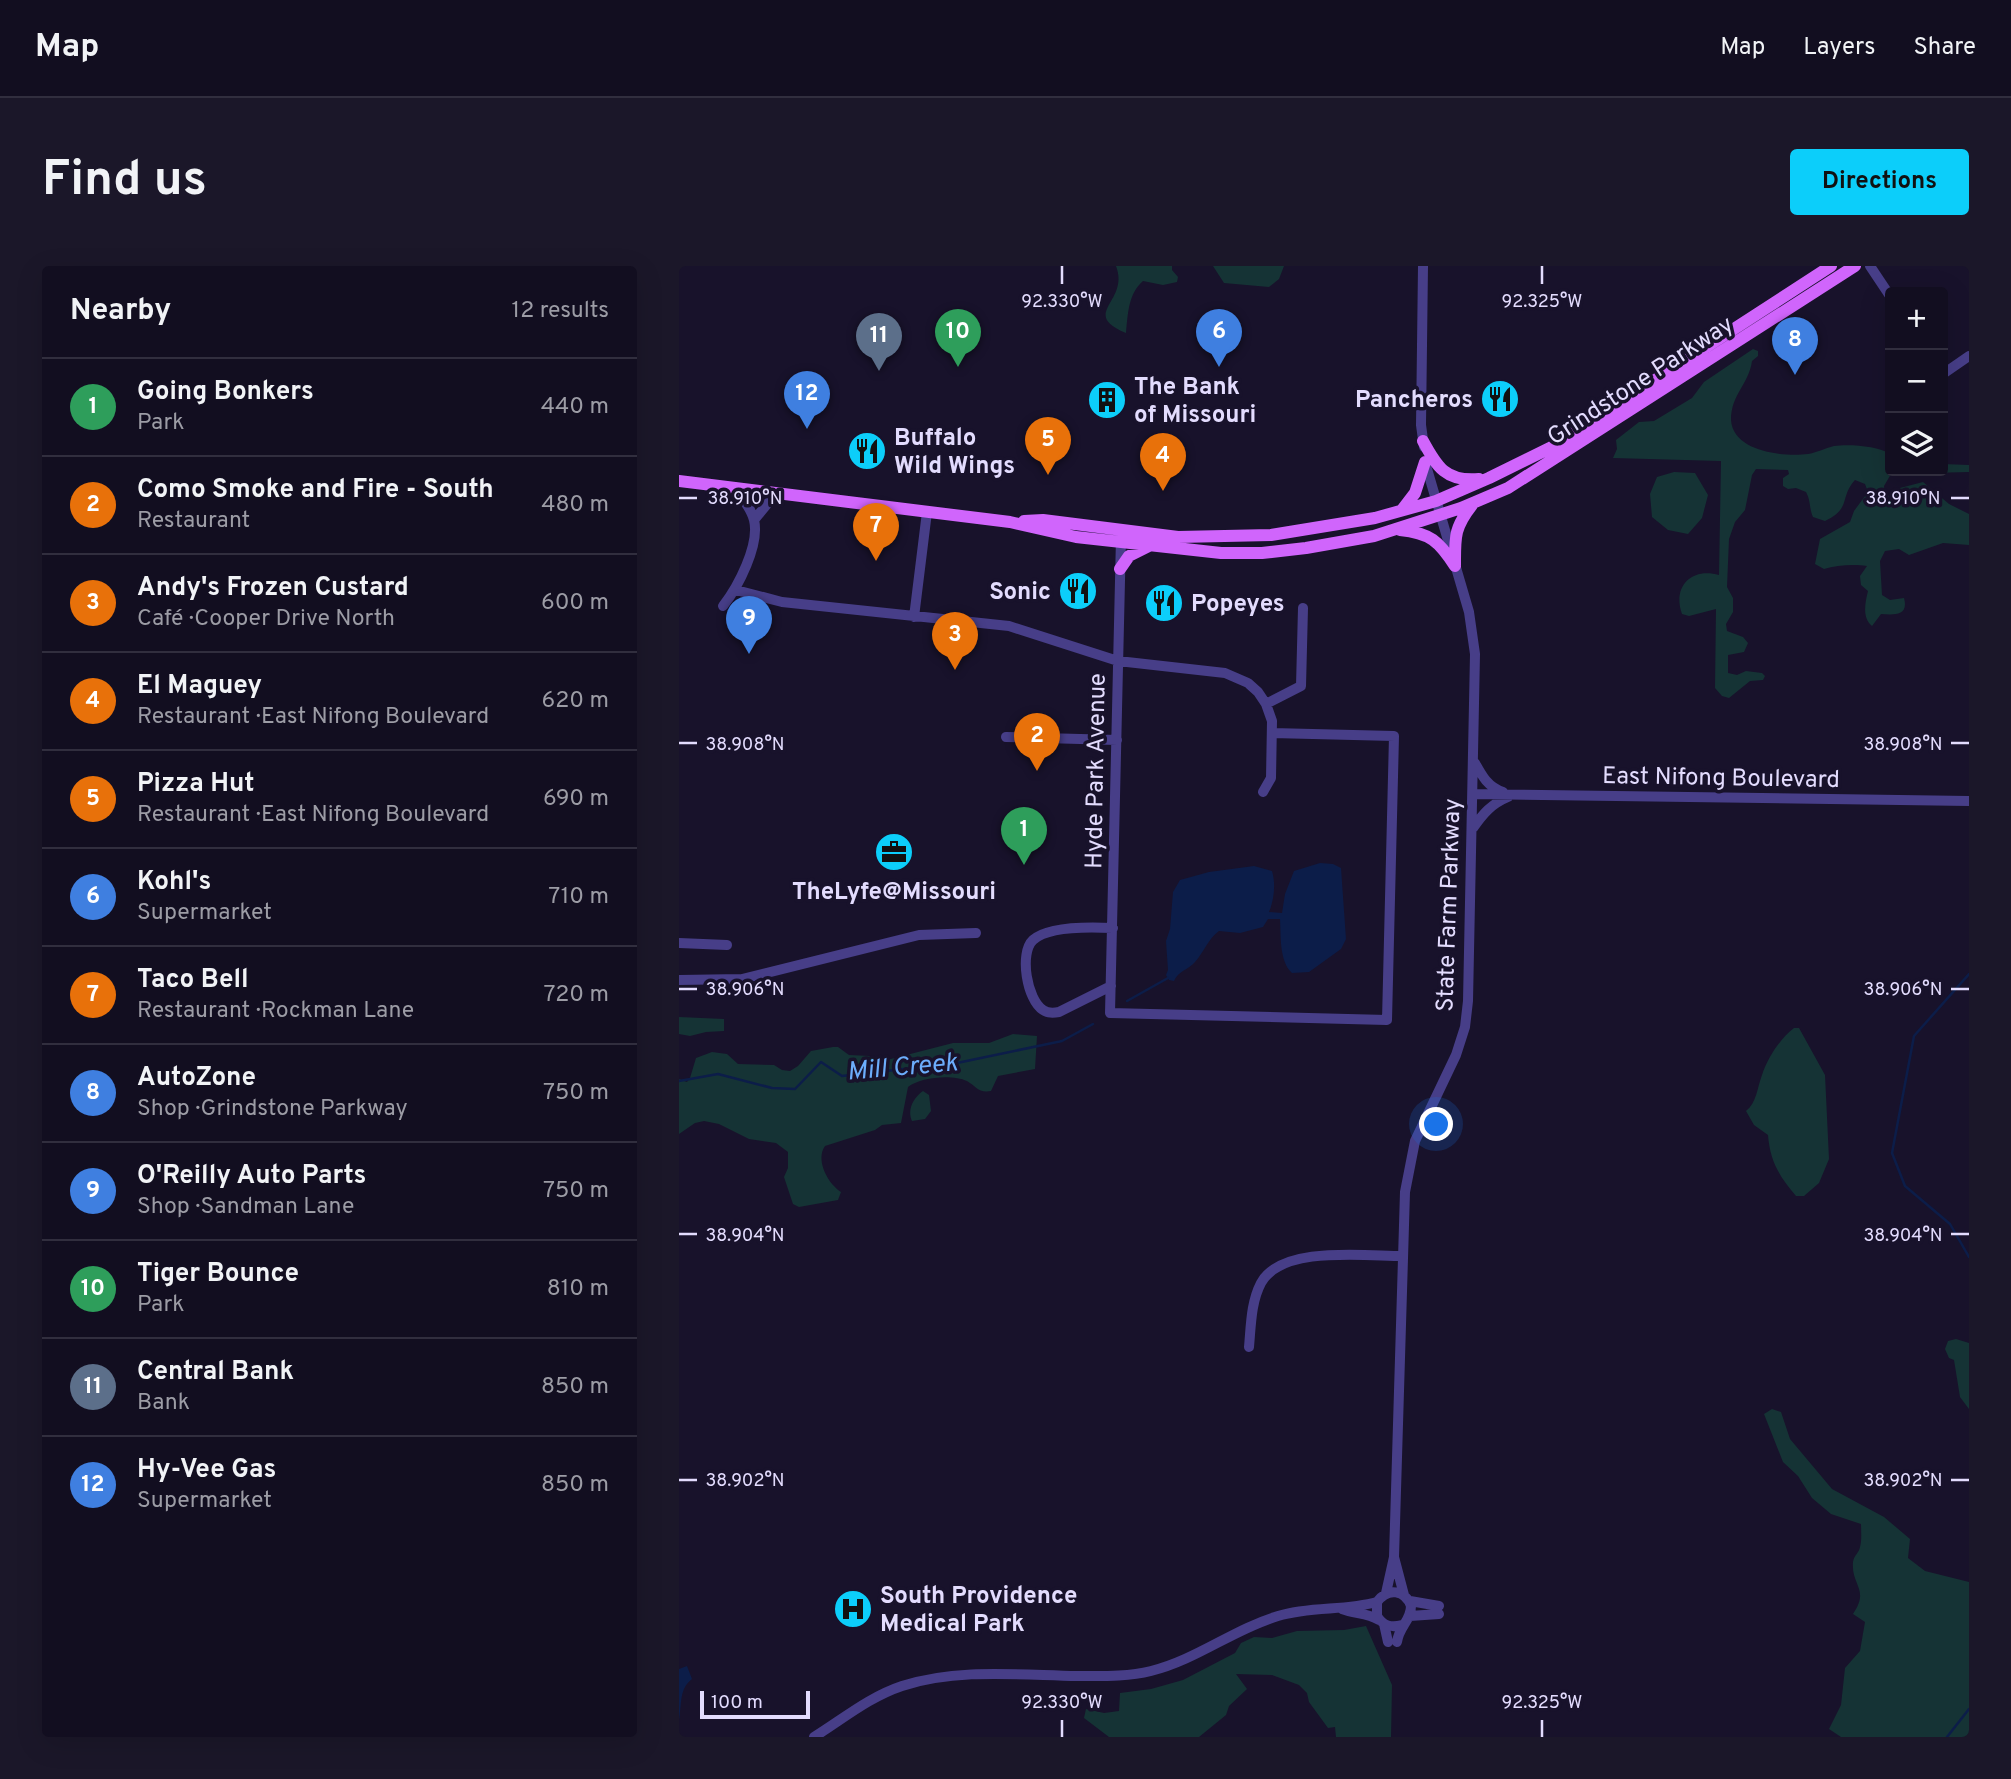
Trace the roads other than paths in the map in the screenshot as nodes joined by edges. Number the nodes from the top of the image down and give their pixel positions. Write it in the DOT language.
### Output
graph roads {
  1 [pos="1423,266"];
  2 [pos="1831,266"];
  3 [pos="1855,266"];
  4 [pos="1870,266"];
  5 [pos="1885,288"];
  6 [pos="1969,356"];
  7 [pos="1948,371"];
  8 [pos="1423,441"];
  9 [pos="1425,462"];
  10 [pos="1489,478"];
  11 [pos="679,481"];
  12 [pos="734,487"];
  13 [pos="781,494"];
  14 [pos="1436,501"];
  15 [pos="1472,504"];
  16 [pos="1402,510"];
  17 [pos="927,512"];
  18 [pos="1440,515"];
  19 [pos="754,520"];
  20 [pos="1396,530"];
  21 [pos="1121,536"];
  22 [pos="1152,545"];
  23 [pos="1455,566"];
  24 [pos="1121,569"];
  25 [pos="736,590"];
  26 [pos="723,606"];
  27 [pos="1303,608"];
  28 [pos="914,617"];
  29 [pos="1118,661"];
  30 [pos="1266,704"];
  31 [pos="1272,733"];
  32 [pos="1006,737"];
  33 [pos="1117,740"];
  34 [pos="1474,761"];
  35 [pos="1263,792"];
  36 [pos="1473,794"];
  37 [pos="1513,795"];
  38 [pos="1969,802"];
  39 [pos="1472,828"];
  40 [pos="1113,928"];
  41 [pos="975,933"];
  42 [pos="679,943"];
  43 [pos="727,945"];
  44 [pos="679,979"];
  45 [pos="1111,986"];
  46 [pos="1402,1256"];
  47 [pos="1249,1347"];
  48 [pos="1394,1557"];
  49 [pos="1386,1593"];
  50 [pos="1407,1598"];
  51 [pos="1377,1602"];
  52 [pos="1342,1609"];
  53 [pos="1410,1616"];
  54 [pos="1382,1622"];
  55 [pos="1402,1625"];
  56 [pos="814,1737"];
  1 -- 8 [label="street, State Farm Parkway"];
  2 -- 10 [label="main road, Grindstone Parkway"];
  3 -- 15 [label="main road, Grindstone Parkway"];
  4 -- 5 [label="street"];
  6 -- 7 [label="street"];
  8 -- 9 [label="street, State Farm Parkway"];
  8 -- 10 [label="main road"];
  9 -- 14 [label="street, State Farm Parkway"];
  9 -- 16 [label="main road"];
  10 -- 14 [label="main road, Grindstone Parkway"];
  11 -- 12 [label="main road"];
  12 -- 13 [label="main road"];
  12 -- 19 [label="street"];
  13 -- 17 [label="main road"];
  13 -- 19 [label="street"];
  14 -- 16 [label="main road"];
  14 -- 18 [label="street, State Farm Parkway"];
  15 -- 18 [label="main road, Grindstone Parkway"];
  15 -- 23 [label="main road"];
  16 -- 21 [label="main road"];
  17 -- 21 [label="main road"];
  17 -- 28 [label="street"];
  18 -- 20 [label="main road"];
  18 -- 23 [label="street, State Farm Parkway"];
  19 -- 25 [label="street"];
  20 -- 22 [label="main road"];
  20 -- 23 [label="main road"];
  21 -- 22 [label="main road"];
  21 -- 24 [label="street, Hyde Park Avenue"];
  22 -- 24 [label="main road"];
  23 -- 34 [label="street, State Farm Parkway"];
  24 -- 29 [label="street, Hyde Park Avenue"];
  25 -- 26 [label="street"];
  25 -- 28 [label="street"];
  27 -- 30 [label="street"];
  28 -- 29 [label="street"];
  29 -- 30 [label="street"];
  29 -- 33 [label="street, Hyde Park Avenue"];
  30 -- 31 [label="street"];
  31 -- 35 [label="street"];
  31 -- 45 [label="street, Hyde Park Avenue"];
  32 -- 33 [label="street"];
  33 -- 40 [label="street, Hyde Park Avenue"];
  34 -- 36 [label="street, State Farm Parkway"];
  34 -- 37 [label="street"];
  36 -- 37 [label="street, East Nifong Boulevard"];
  36 -- 39 [label="street, State Farm Parkway"];
  37 -- 38 [label="street, East Nifong Boulevard"];
  37 -- 39 [label="street"];
  39 -- 46 [label="street, State Farm Parkway"];
  40 -- 45 [label="street, Hyde Park Avenue"];
  40 -- 45 [label="street"];
  41 -- 44 [label="street"];
  42 -- 43 [label="street"];
  46 -- 47 [label="street"];
  46 -- 48 [label="street, State Farm Parkway"];
  48 -- 49 [label="street, State Farm Parkway"];
  48 -- 50 [label="street, State Farm Parkway"];
  49 -- 50 [label="street"];
  49 -- 51 [label="street"];
  50 -- 53 [label="street"];
  50 -- 53 [label="street"];
  51 -- 52 [label="street"];
  51 -- 54 [label="street"];
  52 -- 54 [label="street"];
  52 -- 56 [label="street"];
  53 -- 55 [label="street"];
  54 -- 55 [label="street"];
  54 -- 55 [label="street"];
}
